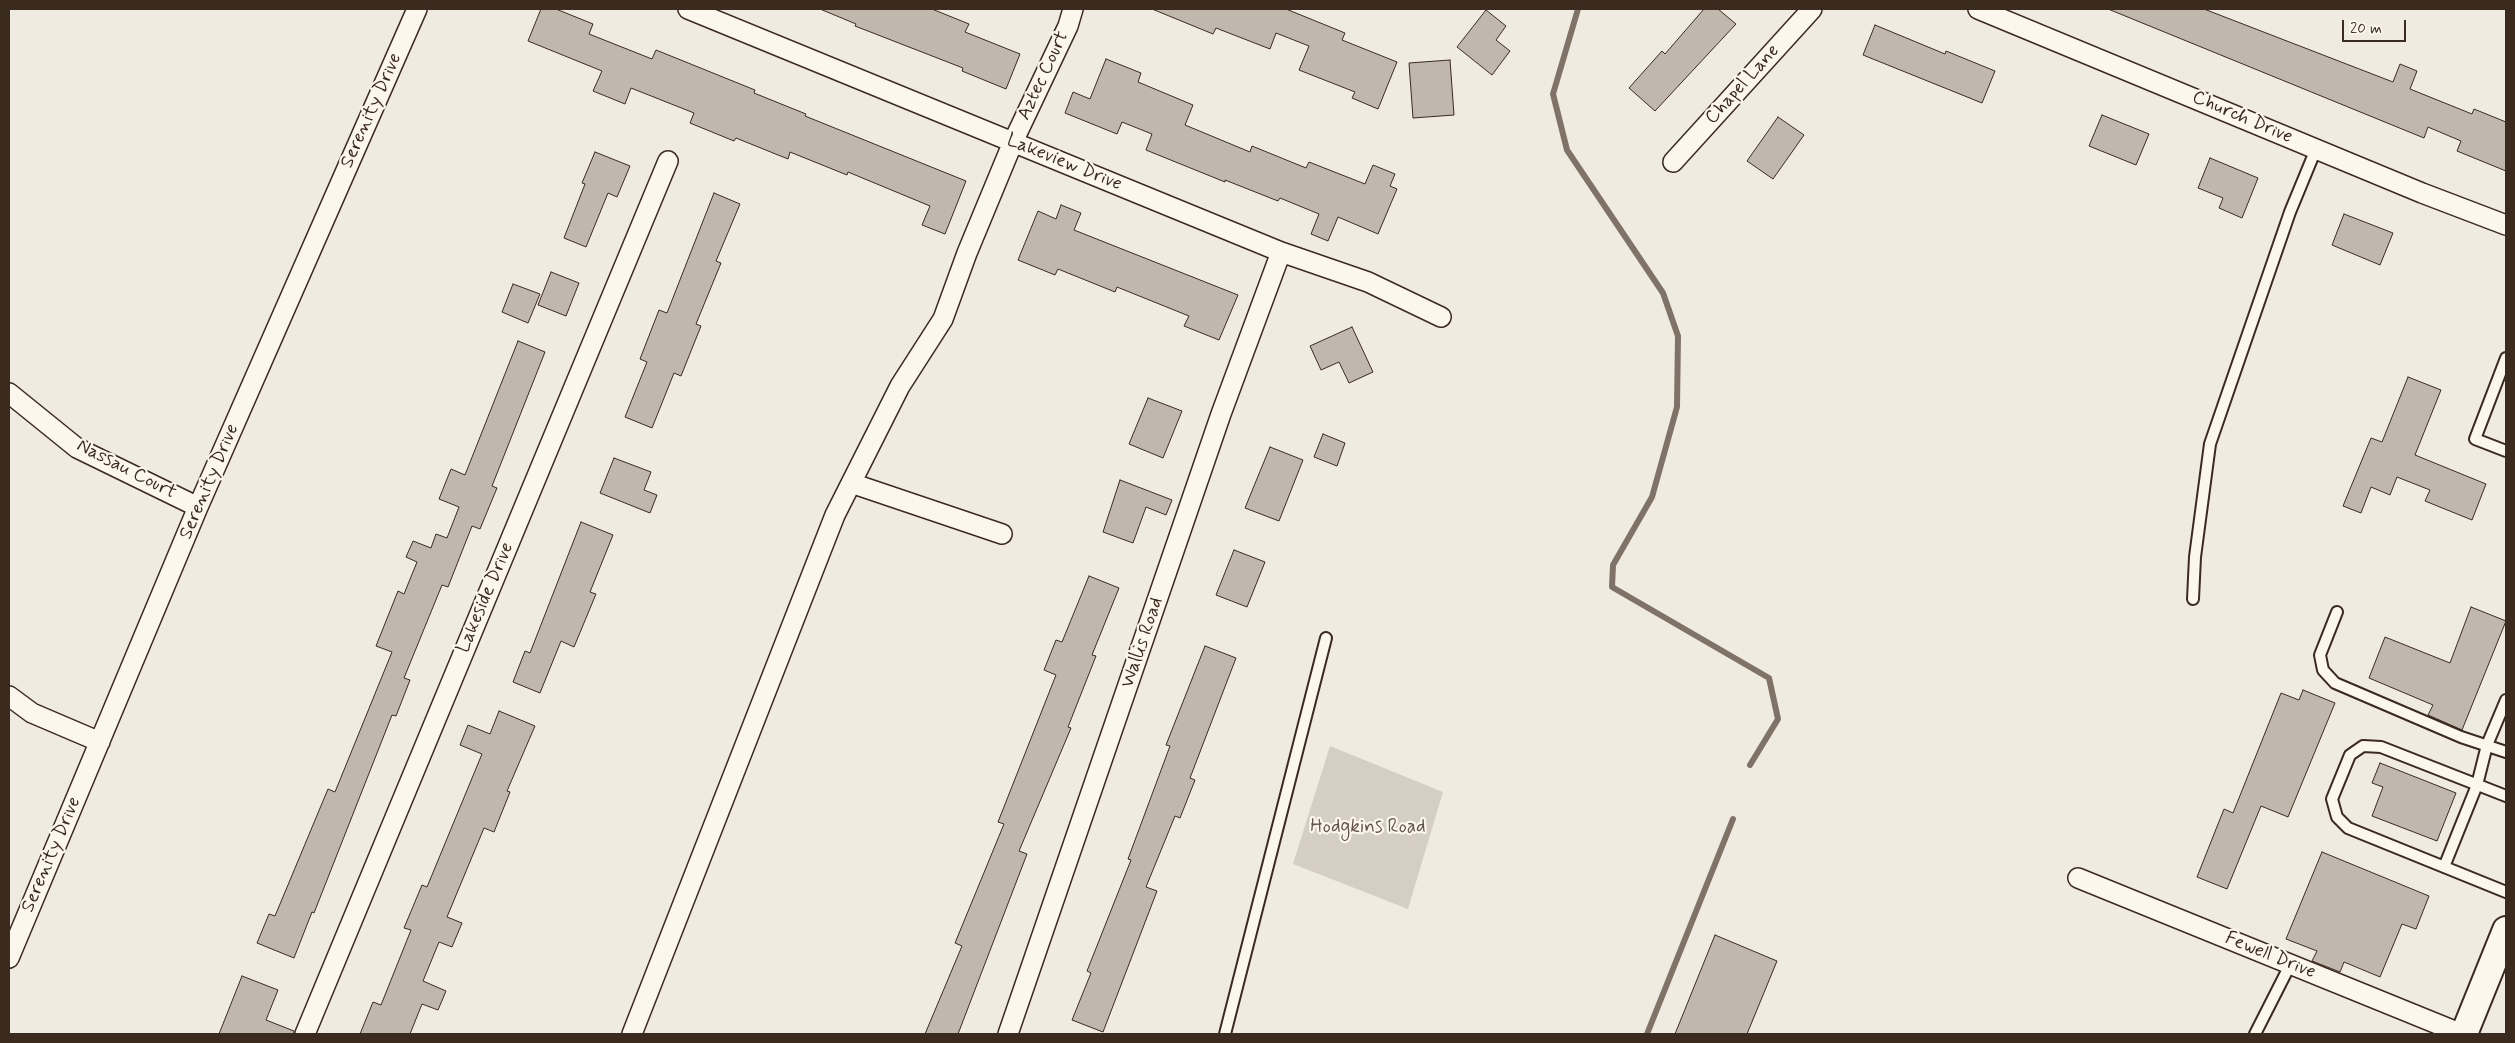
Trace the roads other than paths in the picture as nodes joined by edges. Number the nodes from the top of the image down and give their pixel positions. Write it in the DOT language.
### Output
graph roads {
  1 [pos="417,9"];
  2 [pos="690,9"];
  3 [pos="1073,9"];
  4 [pos="1812,9"];
  5 [pos="1978,9"];
  6 [pos="1014,142"];
  7 [pos="2316,149"];
  8 [pos="668,161"];
  9 [pos="1673,162"];
  10 [pos="2506,226"];
  11 [pos="1281,252"];
  12 [pos="1441,317"];
  13 [pos="2506,358"];
  14 [pos="9,393"];
  15 [pos="2506,451"];
  16 [pos="851,483"];
  17 [pos="198,507"];
  18 [pos="1002,534"];
  19 [pos="2193,599"];
  20 [pos="2337,612"];
  21 [pos="1326,638"];
  22 [pos="9,696"];
  23 [pos="2506,700"];
  24 [pos="100,742"];
  25 [pos="2488,745"];
  26 [pos="2506,752"];
  27 [pos="2477,785"];
  28 [pos="2506,796"];
  29 [pos="2444,867"];
  30 [pos="2078,878"];
  31 [pos="2506,892"];
  32 [pos="2506,930"];
  33 [pos="9,958"];
  34 [pos="2290,964"];
  35 [pos="305,1034"];
  36 [pos="632,1034"];
  37 [pos="1008,1034"];
  38 [pos="1225,1034"];
  39 [pos="2255,1034"];
  40 [pos="2463,1034"];
  1 -- 17 [label="street, Serenity Drive"];
  2 -- 6 [label="street, Lakeview Drive"];
  3 -- 6 [label="street, Aztec Court"];
  4 -- 9 [label="street, Chapel Lane"];
  5 -- 7 [label="street, Church Drive"];
  6 -- 11 [label="street, Lakeview Drive"];
  6 -- 16 [label="street, Aztec Court"];
  7 -- 10 [label="street, Church Drive"];
  7 -- 19 [label="lane"];
  8 -- 35 [label="street, Lakeside Drive"];
  11 -- 12 [label="street, Lakeview Drive"];
  11 -- 37 [label="street, Wallis Road"];
  13 -- 15 [label="lane"];
  14 -- 17 [label="street, Nassau Court"];
  16 -- 18 [label="street"];
  16 -- 36 [label="street, Aztec Court"];
  17 -- 24 [label="street, Serenity Drive"];
  20 -- 25 [label="lane"];
  21 -- 38 [label="lane"];
  22 -- 24 [label="street"];
  23 -- 25 [label="lane"];
  24 -- 33 [label="street, Serenity Drive"];
  25 -- 26 [label="lane"];
  25 -- 27 [label="lane"];
  27 -- 28 [label="lane"];
  27 -- 29 [label="lane"];
  27 -- 29 [label="lane"];
  29 -- 31 [label="lane"];
  30 -- 34 [label="street, Fewell Drive"];
  32 -- 40 [label="main road"];
  34 -- 39 [label="lane"];
  34 -- 40 [label="street, Fewell Drive"];
}
